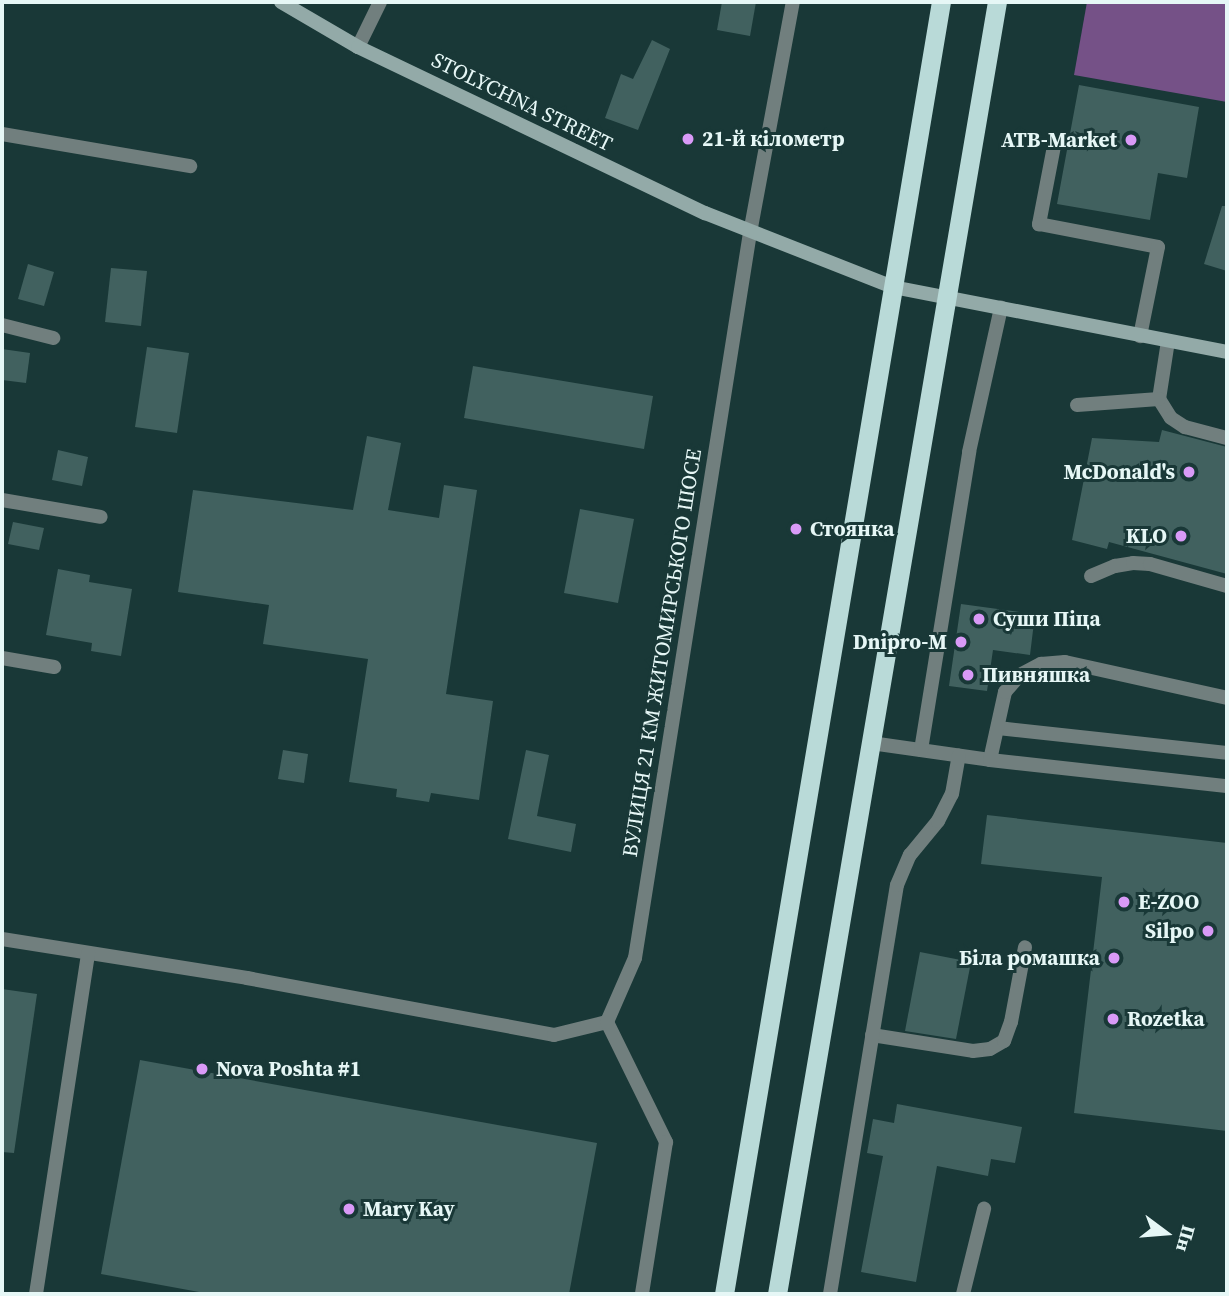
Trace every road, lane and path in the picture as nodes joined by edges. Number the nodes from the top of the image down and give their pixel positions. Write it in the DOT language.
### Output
graph roads {
  1 [pos="281,2"];
  2 [pos="380,2"];
  3 [pos="793,2"];
  4 [pos="941,2"];
  5 [pos="997,2"];
  6 [pos="358,47"];
  7 [pos="2,134"];
  8 [pos="1055,141"];
  9 [pos="190,166"];
  10 [pos="750,233"];
  11 [pos="893,287"];
  12 [pos="948,297"];
  13 [pos="1001,308"];
  14 [pos="2,325"];
  15 [pos="1140,336"];
  16 [pos="53,338"];
  17 [pos="1168,341"];
  18 [pos="1227,352"];
  19 [pos="1159,398"];
  20 [pos="1077,405"];
  21 [pos="1227,438"];
  22 [pos="2,500"];
  23 [pos="101,517"];
  24 [pos="1091,576"];
  25 [pos="1227,586"];
  26 [pos="2,657"];
  27 [pos="54,667"];
  28 [pos="1227,698"];
  29 [pos="998,728"];
  30 [pos="871,743"];
  31 [pos="921,750"];
  32 [pos="1227,753"];
  33 [pos="959,756"];
  34 [pos="990,760"];
  35 [pos="1227,786"];
  36 [pos="2,939"];
  37 [pos="1026,947"];
  38 [pos="88,954"];
  39 [pos="607,1023"];
  40 [pos="872,1035"];
  41 [pos="984,1209"];
  42 [pos="36,1294"];
  43 [pos="642,1294"];
  44 [pos="724,1294"];
  45 [pos="777,1294"];
  46 [pos="830,1294"];
  47 [pos="964,1294"];
  1 -- 6 [label="main road, STOLYCHNA STREET"];
  2 -- 6 [label="street"];
  3 -- 10 [label="street, ВУЛИЦЯ 21 КМ ЖИТОМИРСЬКОГО ШОСЕ"];
  4 -- 11 [label="highway"];
  5 -- 12 [label="highway"];
  6 -- 10 [label="main road, STOLYCHNA STREET"];
  7 -- 9 [label="street"];
  8 -- 15 [label="street"];
  10 -- 11 [label="main road, STOLYCHNA STREET"];
  10 -- 39 [label="street, ВУЛИЦЯ 21 КМ ЖИТОМИРСЬКОГО ШОСЕ"];
  11 -- 12 [label="main road, STOLYCHNA STREET"];
  11 -- 44 [label="highway"];
  12 -- 13 [label="main road, STOLYCHNA STREET"];
  12 -- 30 [label="highway"];
  13 -- 15 [label="main road, STOLYCHNA STREET"];
  13 -- 31 [label="street"];
  14 -- 16 [label="street"];
  15 -- 17 [label="main road, STOLYCHNA STREET"];
  17 -- 18 [label="main road, STOLYCHNA STREET"];
  17 -- 19 [label="street"];
  19 -- 20 [label="street"];
  19 -- 21 [label="street"];
  22 -- 23 [label="street"];
  24 -- 25 [label="street"];
  26 -- 27 [label="street"];
  28 -- 29 [label="street"];
  29 -- 32 [label="street"];
  29 -- 34 [label="street"];
  30 -- 31 [label="street"];
  30 -- 45 [label="highway"];
  31 -- 33 [label="street"];
  33 -- 34 [label="street"];
  33 -- 40 [label="street"];
  34 -- 35 [label="street"];
  36 -- 38 [label="street"];
  37 -- 40 [label="street"];
  38 -- 39 [label="street"];
  38 -- 42 [label="street"];
  39 -- 43 [label="street"];
  40 -- 46 [label="street"];
  41 -- 47 [label="street"];
}
